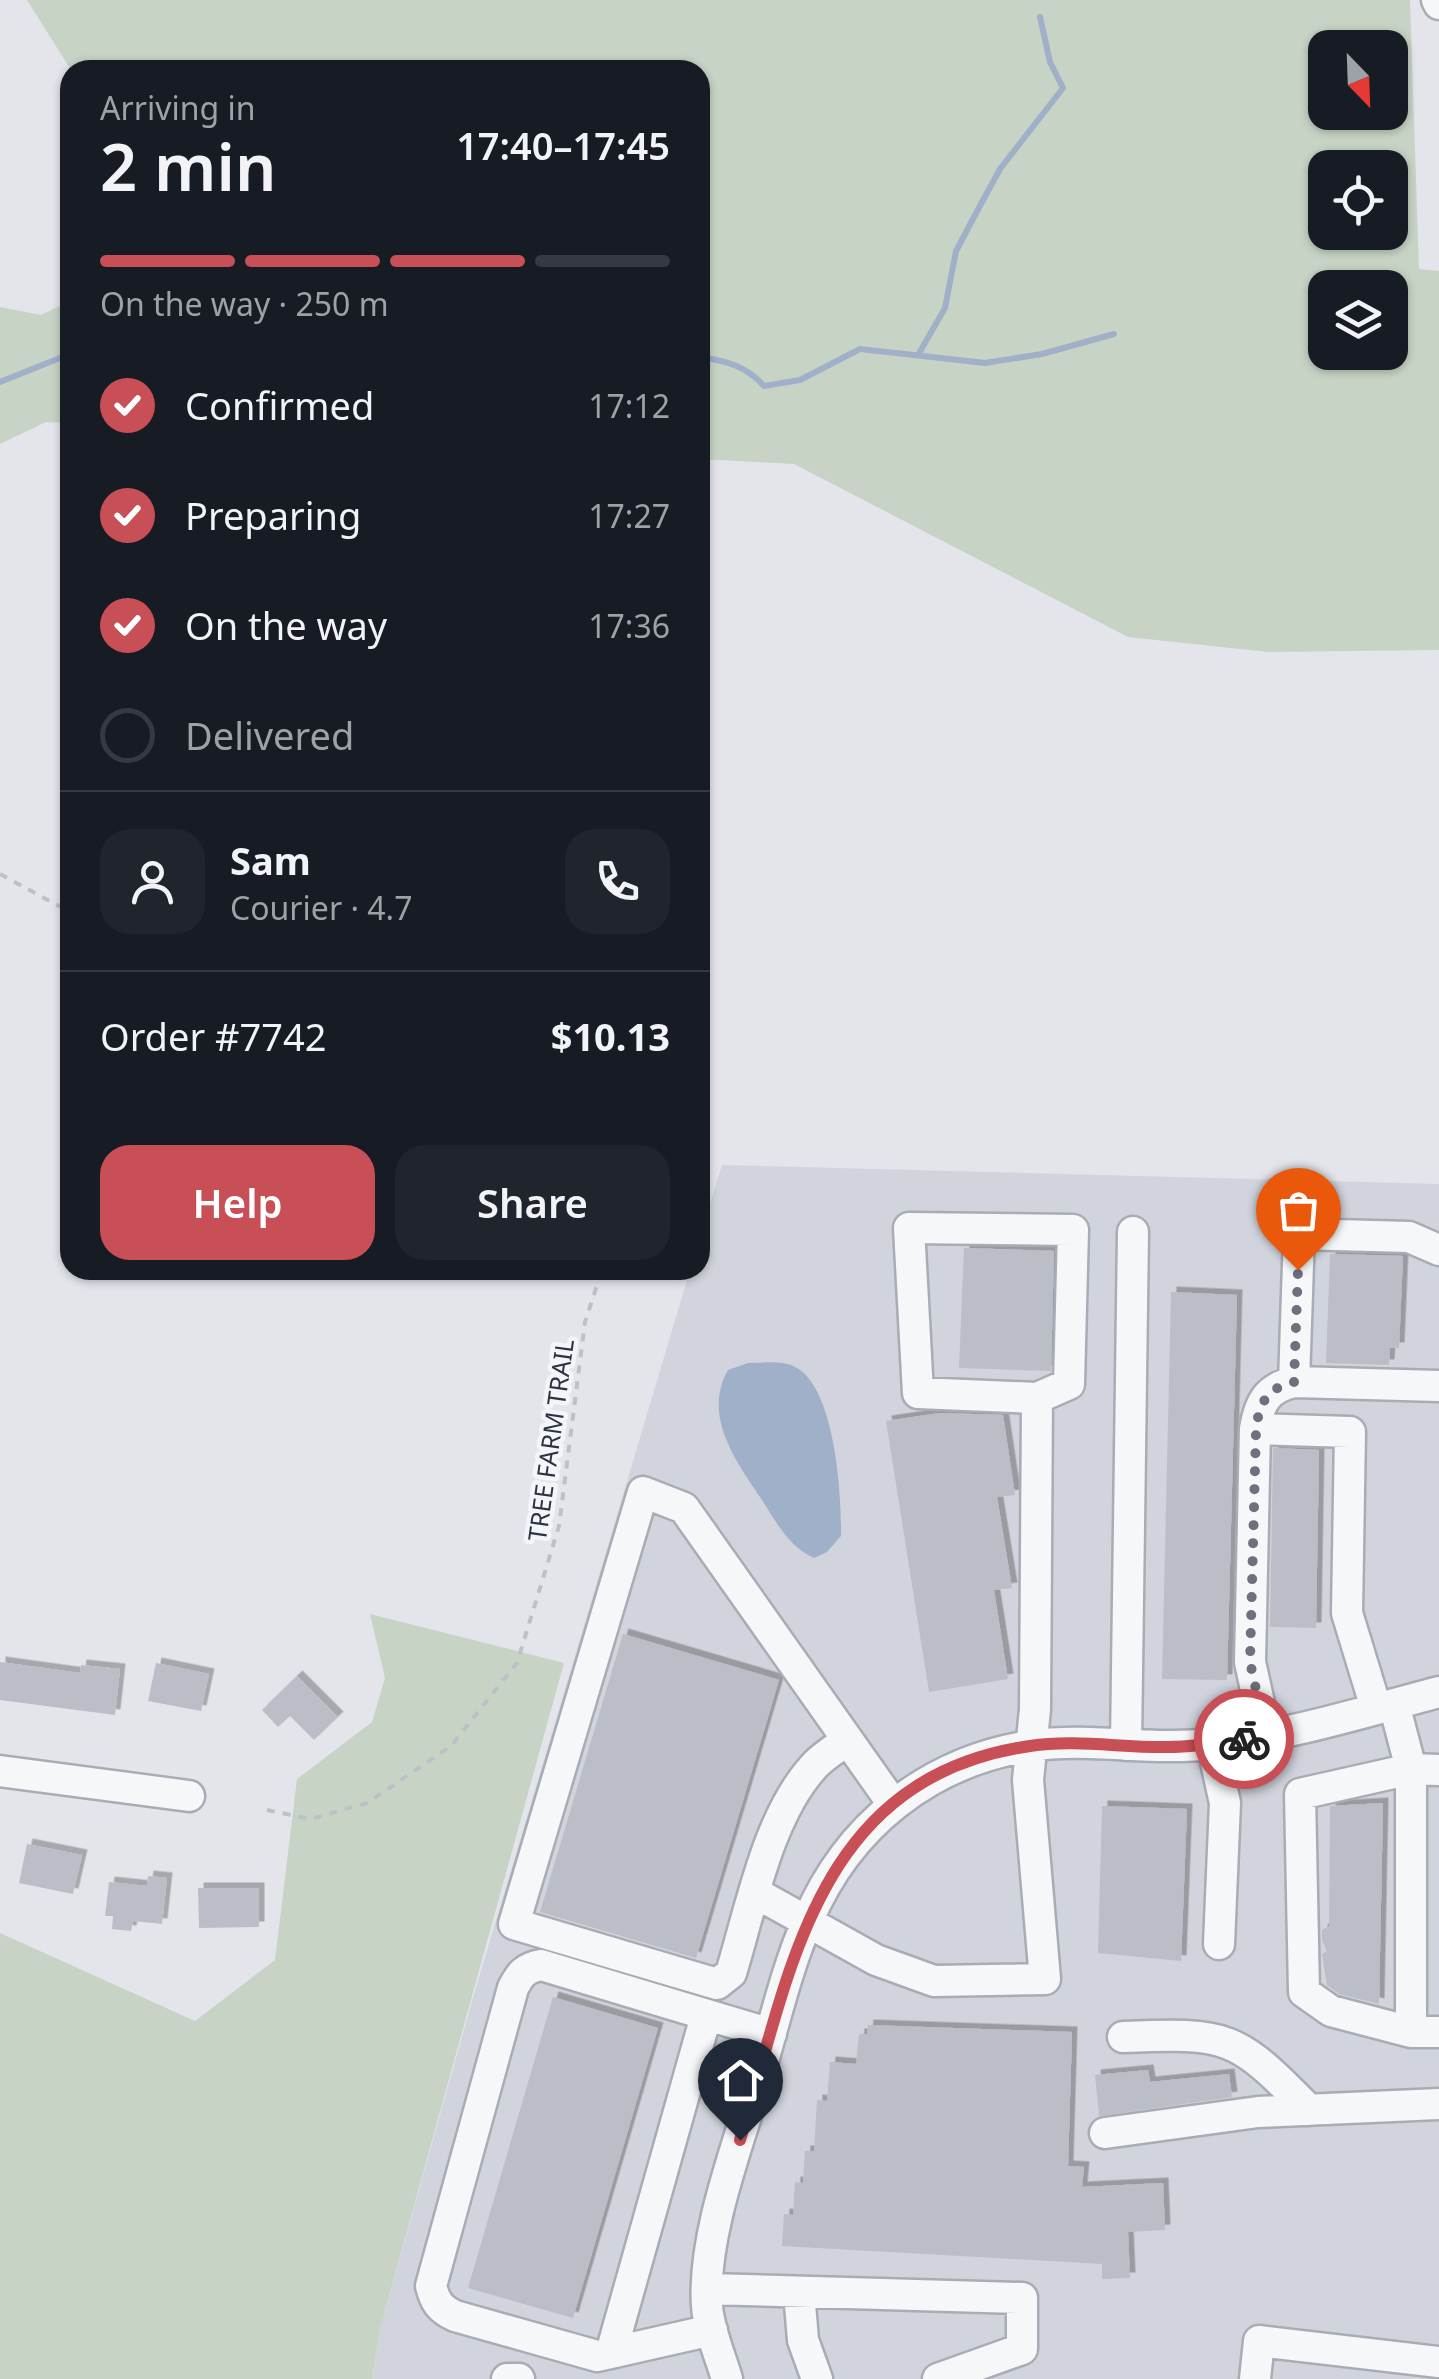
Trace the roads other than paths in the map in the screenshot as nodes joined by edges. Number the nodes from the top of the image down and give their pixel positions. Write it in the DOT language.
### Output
graph roads {
  1 [pos="1133,1232"];
  2 [pos="1439,1250"];
  3 [pos="1294,1382"];
  4 [pos="1439,1386"];
  5 [pos="1037,1398"];
  6 [pos="1256,1430"];
  7 [pos="1439,1692"];
  8 [pos="1385,1706"];
  9 [pos="1266,1735"];
  10 [pos="847,1740"];
  11 [pos="1212,1744"];
  12 [pos="1126,1745"];
  13 [pos="1030,1746"];
  14 [pos="1425,1769"];
  15 [pos="0,1771"];
  16 [pos="190,1796"];
  17 [pos="893,1804"];
  18 [pos="756,1893"];
  19 [pos="808,1920"];
  20 [pos="1219,1944"];
  21 [pos="706,2016"];
  22 [pos="1425,2032"];
  23 [pos="771,2034"];
  24 [pos="1123,2037"];
  25 [pos="1439,2104"];
  26 [pos="1309,2110"];
  27 [pos="1105,2133"];
  28 [pos="708,2289"];
  29 [pos="799,2292"];
  30 [pos="712,2330"];
  31 [pos="611,2353"];
  32 [pos="1439,2362"];
  33 [pos="724,2378"];
  34 [pos="507,2379"];
  35 [pos="520,2379"];
  36 [pos="817,2379"];
  37 [pos="938,2379"];
  38 [pos="1255,2379"];
  1 -- 12 [label="street"];
  2 -- 3 [label="street"];
  3 -- 4 [label="street"];
  3 -- 6 [label="street"];
  5 -- 5 [label="street"];
  5 -- 13 [label="street"];
  6 -- 8 [label="street"];
  6 -- 9 [label="street"];
  7 -- 8 [label="street"];
  8 -- 9 [label="street"];
  8 -- 14 [label="street"];
  9 -- 11 [label="street"];
  10 -- 17 [label="street"];
  10 -- 18 [label="street"];
  10 -- 18 [label="street"];
  11 -- 12 [label="street"];
  11 -- 20 [label="street"];
  12 -- 13 [label="street"];
  13 -- 17 [label="street"];
  13 -- 19 [label="street"];
  14 -- 22 [label="street"];
  14 -- 22 [label="street"];
  15 -- 16 [label="street"];
  17 -- 19 [label="street"];
  18 -- 19 [label="street"];
  19 -- 23 [label="street"];
  21 -- 23 [label="street"];
  21 -- 31 [label="street"];
  21 -- 31 [label="street"];
  23 -- 28 [label="street"];
  24 -- 26 [label="street"];
  25 -- 26 [label="street"];
  26 -- 27 [label="street"];
  28 -- 29 [label="street"];
  28 -- 30 [label="street"];
  29 -- 36 [label="street"];
  29 -- 37 [label="street"];
  30 -- 31 [label="street"];
  30 -- 33 [label="street"];
  32 -- 38 [label="street"];
  34 -- 35 [label="street"];
}
